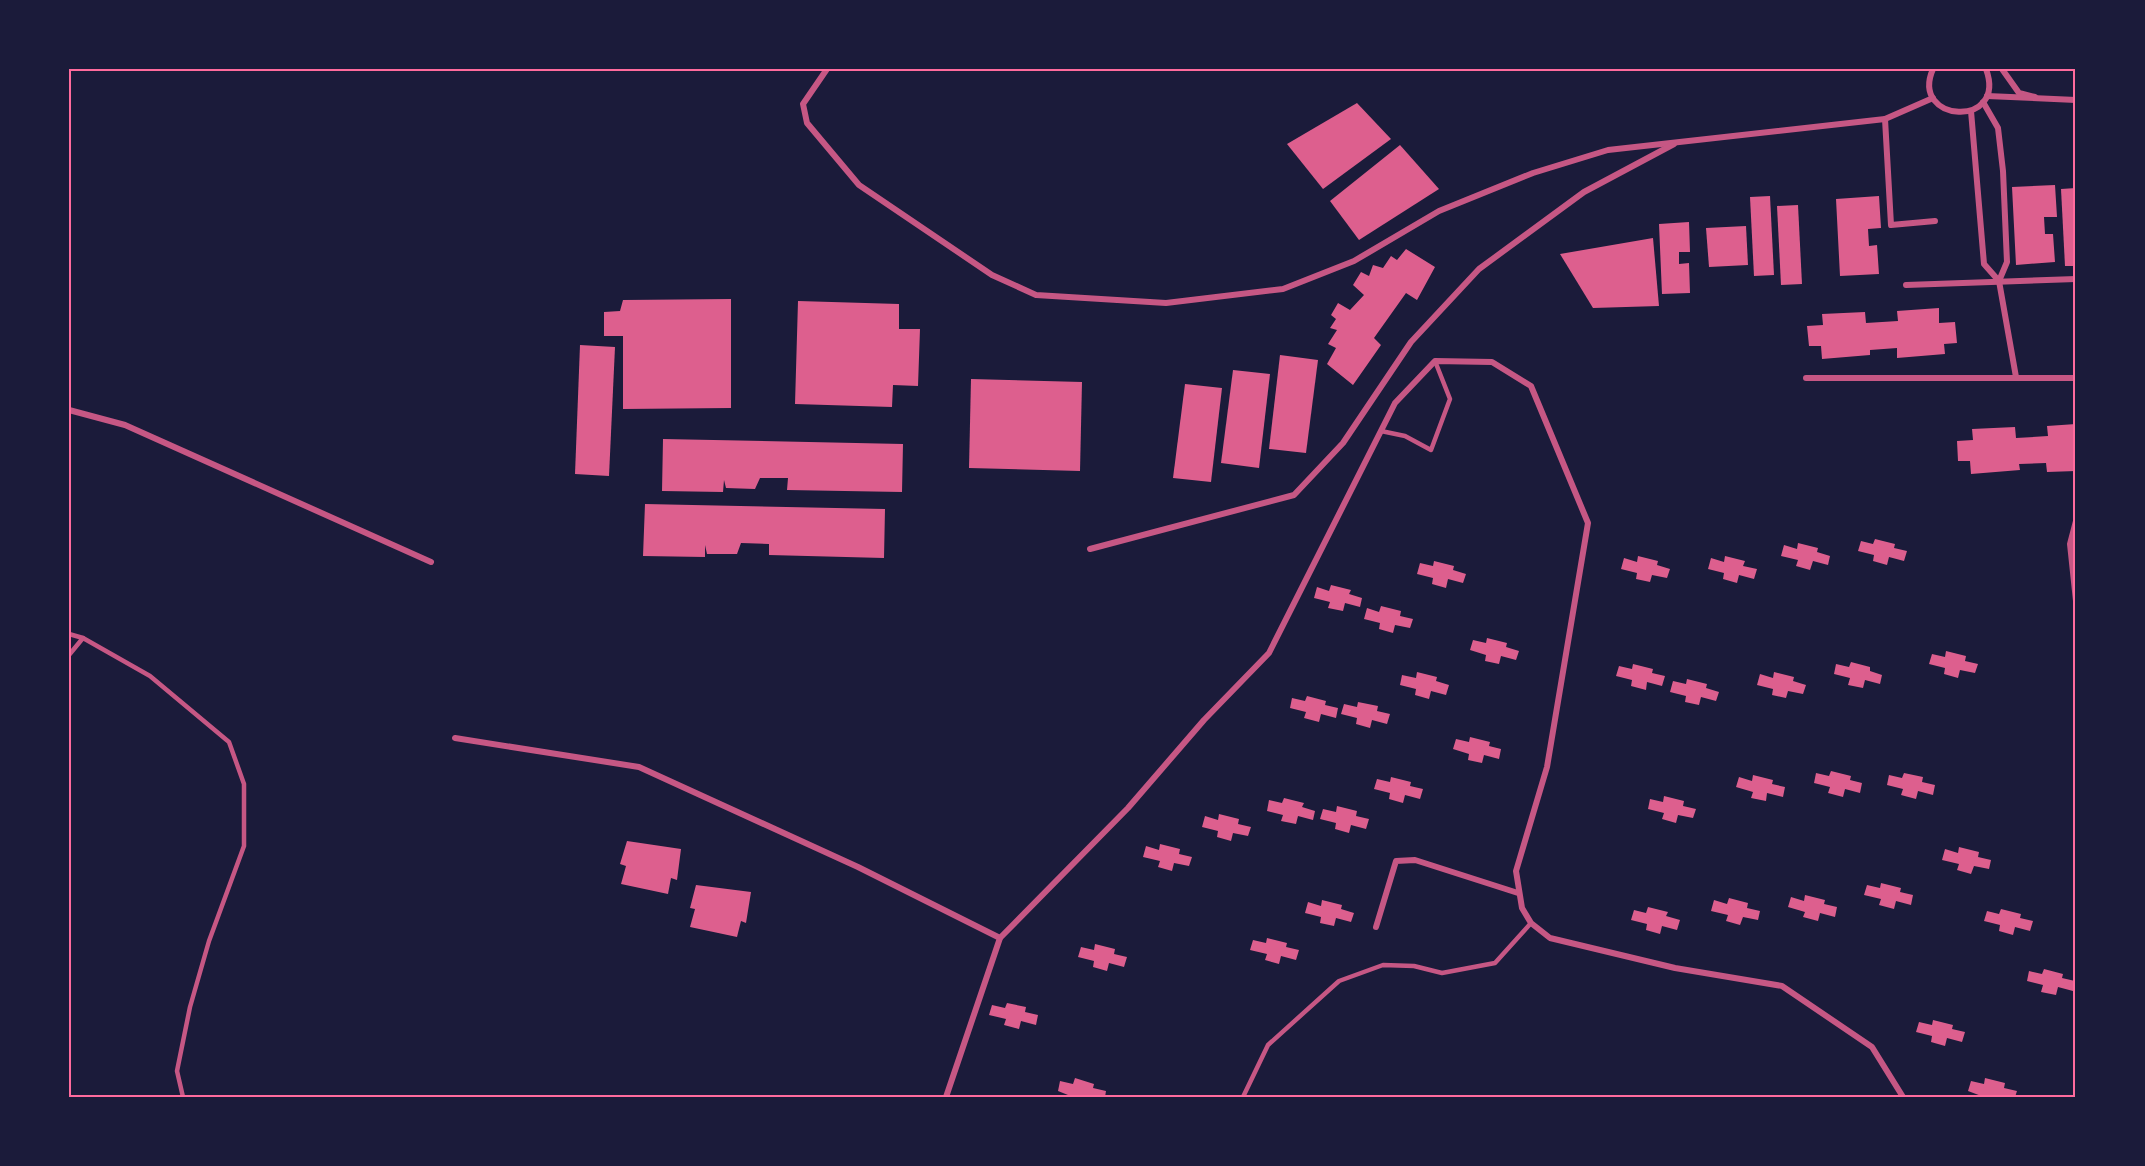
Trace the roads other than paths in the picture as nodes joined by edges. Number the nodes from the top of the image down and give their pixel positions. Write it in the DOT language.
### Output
graph roads {
  1 [pos="827,69"];
  2 [pos="1933,69"];
  3 [pos="1986,69"];
  4 [pos="2002,69"];
  5 [pos="1933,98"];
  6 [pos="1985,99"];
  7 [pos="2076,100"];
  8 [pos="2053,101"];
  9 [pos="1971,111"];
  10 [pos="1885,119"];
  11 [pos="1677,142"];
  12 [pos="1935,221"];
  13 [pos="2076,279"];
  14 [pos="1999,281"];
  15 [pos="1906,285"];
  16 [pos="1435,361"];
  17 [pos="2016,376"];
  18 [pos="1806,378"];
  19 [pos="2076,378"];
  20 [pos="69,410"];
  21 [pos="1381,430"];
  22 [pos="2076,521"];
  23 [pos="1090,549"];
  24 [pos="431,562"];
  25 [pos="2076,601"];
  26 [pos="69,634"];
  27 [pos="83,639"];
  28 [pos="69,655"];
  29 [pos="455,738"];
  30 [pos="1518,893"];
  31 [pos="1531,923"];
  32 [pos="1376,927"];
  33 [pos="1000,938"];
  34 [pos="183,1097"];
  35 [pos="945,1097"];
  36 [pos="1243,1097"];
  37 [pos="1903,1097"];
  1 -- 11 [label="street"];
  2 -- 5 [label="street"];
  3 -- 6 [label="street"];
  4 -- 8 [label="street"];
  5 -- 9 [label="street"];
  5 -- 10 [label="street"];
  6 -- 8 [label="street"];
  6 -- 9 [label="street"];
  6 -- 14 [label="street"];
  7 -- 8 [label="street"];
  9 -- 14 [label="street"];
  10 -- 11 [label="street"];
  10 -- 12 [label="street"];
  11 -- 23 [label="street"];
  13 -- 14 [label="street"];
  14 -- 15 [label="street"];
  14 -- 17 [label="street"];
  16 -- 21 [label="street"];
  16 -- 21 [label="lane"];
  16 -- 30 [label="street"];
  17 -- 18 [label="street"];
  17 -- 19 [label="street"];
  20 -- 24 [label="street"];
  21 -- 33 [label="street"];
  22 -- 25 [label="street"];
  26 -- 27 [label="lane"];
  27 -- 28 [label="lane"];
  27 -- 34 [label="lane"];
  29 -- 33 [label="street"];
  30 -- 31 [label="street"];
  30 -- 32 [label="street"];
  31 -- 36 [label="lane"];
  31 -- 37 [label="street"];
  33 -- 35 [label="street"];
}
